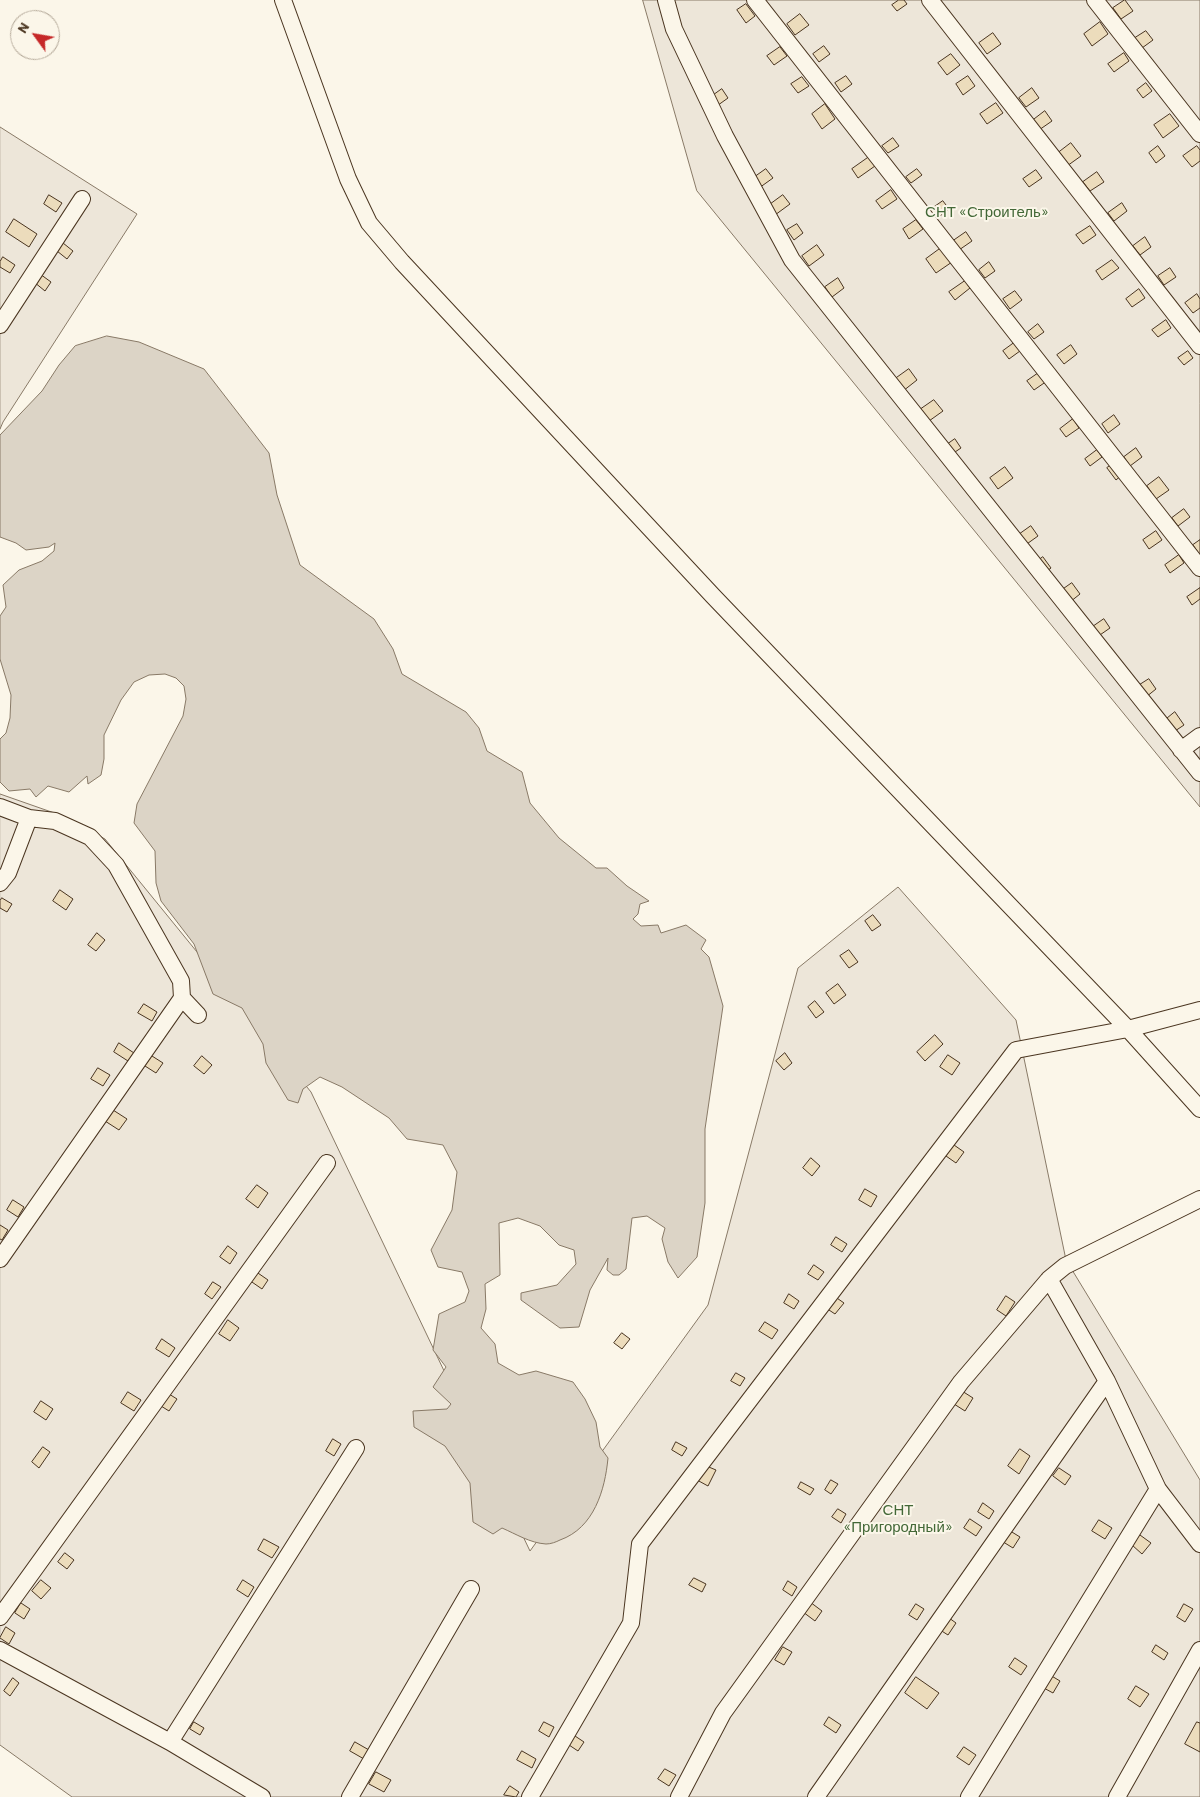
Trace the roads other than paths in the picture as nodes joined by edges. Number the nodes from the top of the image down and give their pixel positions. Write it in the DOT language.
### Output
graph roads {
  1 [pos="283,0"];
  2 [pos="666,0"];
  3 [pos="755,0"];
  4 [pos="930,0"];
  5 [pos="1095,0"];
  6 [pos="1200,134"];
  7 [pos="82,199"];
  8 [pos="0,325"];
  9 [pos="1200,346"];
  10 [pos="1200,568"];
  11 [pos="1200,736"];
  12 [pos="1181,750"];
  13 [pos="1200,773"];
  14 [pos="0,807"];
  15 [pos="29,818"];
  16 [pos="0,883"];
  17 [pos="182,998"];
  18 [pos="1200,1010"];
  19 [pos="198,1016"];
  20 [pos="1128,1029"];
  21 [pos="1200,1109"];
  22 [pos="328,1163"];
  23 [pos="1200,1199"];
  24 [pos="0,1259"];
  25 [pos="1049,1279"];
  26 [pos="1107,1381"];
  27 [pos="356,1448"];
  28 [pos="1158,1489"];
  29 [pos="1200,1544"];
  30 [pos="471,1589"];
  31 [pos="0,1617"];
  32 [pos="0,1650"];
  33 [pos="1200,1650"];
  34 [pos="170,1742"];
  35 [pos="262,1797"];
  36 [pos="350,1797"];
  37 [pos="530,1797"];
  38 [pos="679,1797"];
  39 [pos="816,1797"];
  40 [pos="969,1797"];
  41 [pos="1117,1797"];
  1 -- 20 [label="street"];
  2 -- 12 [label="street"];
  3 -- 10 [label="street"];
  4 -- 9 [label="street"];
  5 -- 6 [label="street"];
  7 -- 8 [label="street"];
  11 -- 12 [label="street"];
  12 -- 13 [label="street"];
  14 -- 15 [label="street"];
  15 -- 16 [label="street"];
  15 -- 17 [label="street"];
  17 -- 19 [label="street"];
  17 -- 24 [label="street"];
  18 -- 20 [label="street"];
  20 -- 21 [label="street"];
  20 -- 37 [label="street"];
  22 -- 31 [label="street"];
  23 -- 25 [label="street"];
  25 -- 26 [label="street"];
  25 -- 38 [label="street"];
  26 -- 28 [label="street"];
  26 -- 39 [label="street"];
  27 -- 34 [label="street"];
  28 -- 29 [label="street"];
  28 -- 40 [label="street"];
  30 -- 36 [label="street"];
  32 -- 34 [label="street"];
  33 -- 41 [label="street"];
  34 -- 35 [label="street"];
}
